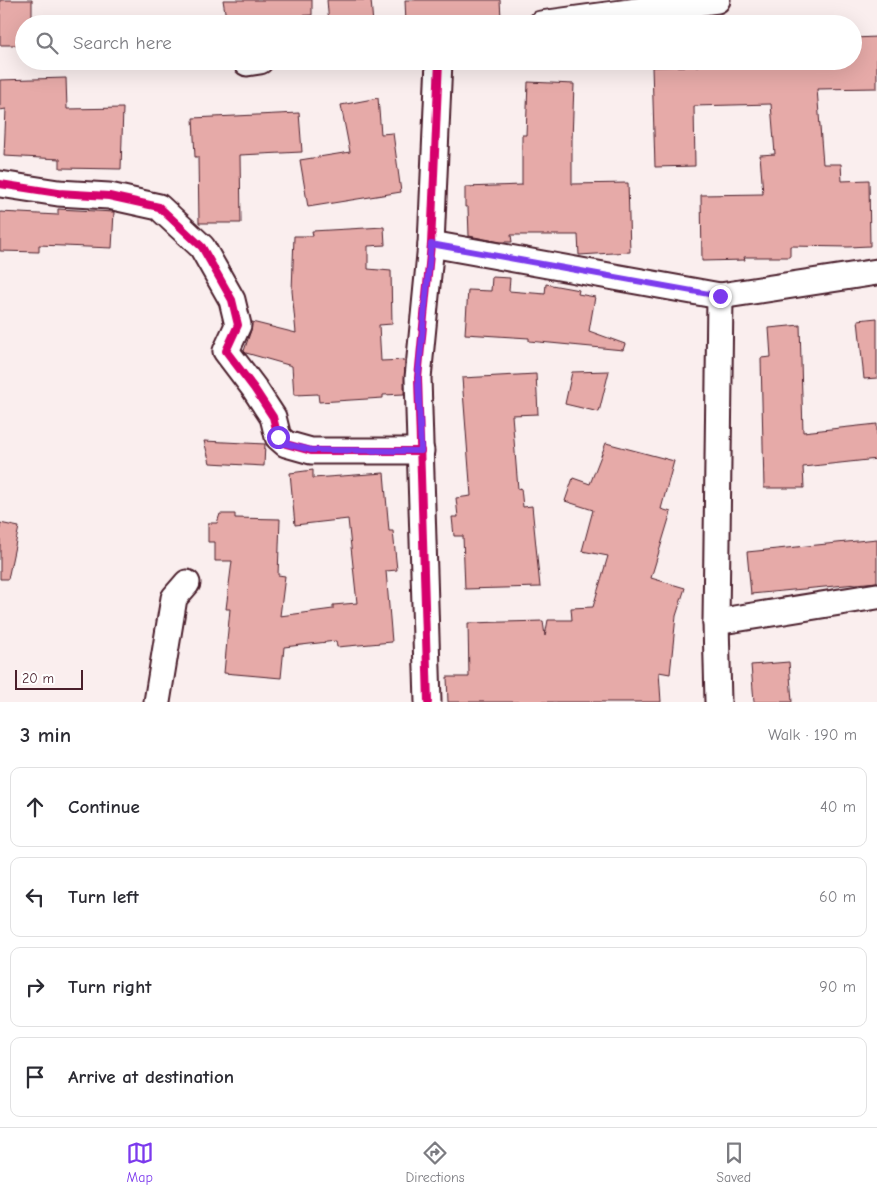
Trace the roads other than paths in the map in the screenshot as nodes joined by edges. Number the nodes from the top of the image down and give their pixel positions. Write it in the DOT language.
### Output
graph roads {
  1 [pos="705,1"];
  2 [pos="606,15"];
  3 [pos="439,70"];
  4 [pos="0,184"];
  5 [pos="431,244"];
  6 [pos="877,272"];
  7 [pos="720,296"];
  8 [pos="421,451"];
  9 [pos="187,583"];
  10 [pos="877,596"];
  11 [pos="716,622"];
  12 [pos="157,702"];
  13 [pos="428,702"];
  14 [pos="718,702"];
  1 -- 2 [label="street"];
  3 -- 5 [label="street"];
  4 -- 8 [label="street"];
  5 -- 7 [label="street"];
  5 -- 8 [label="street"];
  6 -- 7 [label="street"];
  7 -- 11 [label="street"];
  8 -- 13 [label="street"];
  9 -- 12 [label="street"];
  10 -- 11 [label="street"];
  11 -- 14 [label="street"];
}
